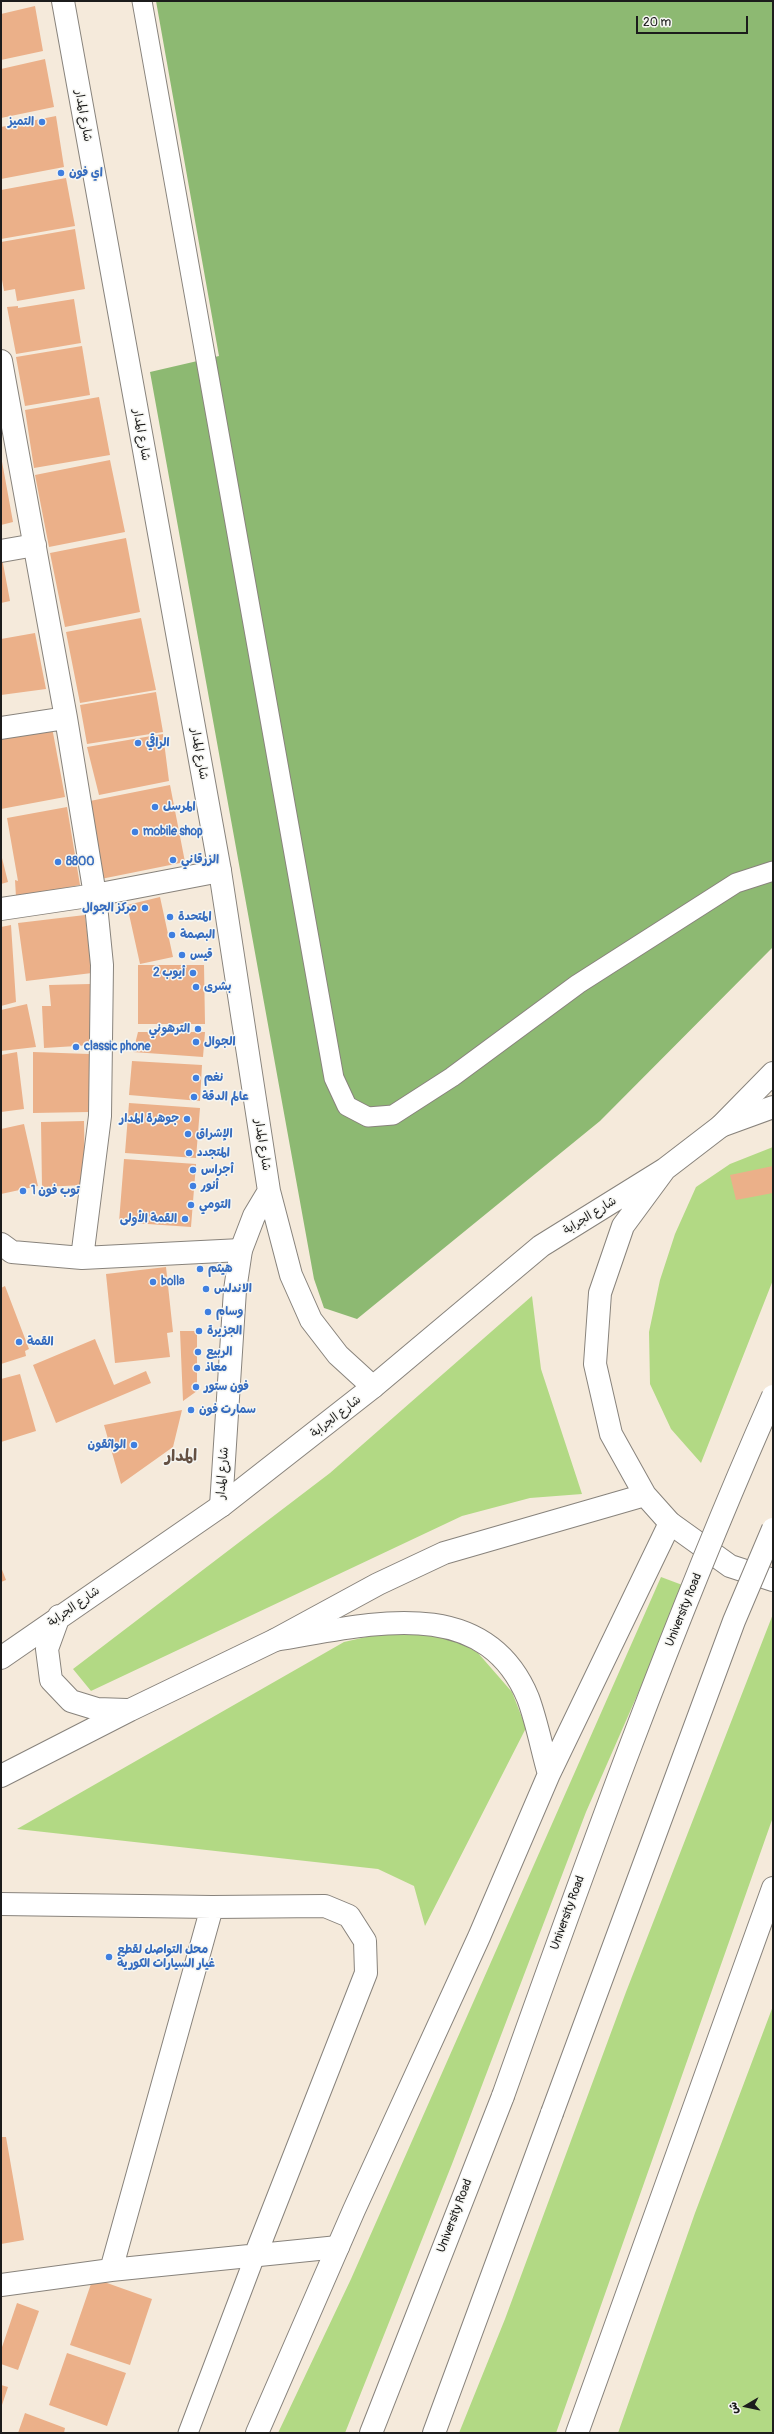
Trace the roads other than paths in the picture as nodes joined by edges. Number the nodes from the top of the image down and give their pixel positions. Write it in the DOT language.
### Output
graph roads {
  1 [pos="63,1"];
  2 [pos="142,1"];
  3 [pos="1,361"];
  4 [pos="3,388"];
  5 [pos="35,545"];
  6 [pos="1,551"];
  7 [pos="66,718"];
  8 [pos="1,728"];
  9 [pos="220,871"];
  10 [pos="773,871"];
  11 [pos="95,895"];
  12 [pos="1,909"];
  13 [pos="773,1073"];
  14 [pos="773,1107"];
  15 [pos="721,1126"];
  16 [pos="665,1168"];
  17 [pos="270,1191"];
  18 [pos="1,1244"];
  19 [pos="240,1250"];
  20 [pos="82,1258"];
  21 [pos="373,1387"];
  22 [pos="773,1396"];
  23 [pos="645,1495"];
  24 [pos="221,1506"];
  25 [pos="670,1523"];
  26 [pos="773,1529"];
  27 [pos="773,1580"];
  28 [pos="59,1616"];
  29 [pos="275,1640"];
  30 [pos="1,1658"];
  31 [pos="130,1710"];
  32 [pos="549,1774"];
  33 [pos="1,1776"];
  34 [pos="773,1888"];
  35 [pos="773,1902"];
  36 [pos="1,1904"];
  37 [pos="212,1907"];
  38 [pos="757,1928"];
  39 [pos="338,2247"];
  40 [pos="255,2256"];
  41 [pos="112,2270"];
  42 [pos="1,2285"];
  43 [pos="188,2433"];
  44 [pos="257,2433"];
  45 [pos="371,2433"];
  46 [pos="434,2433"];
  47 [pos="576,2433"];
  1 -- 9 [label="main road, شارع المدار"];
  2 -- 10 [label="lane"];
  3 -- 4 [label="main road"];
  4 -- 5 [label="main road"];
  5 -- 6 [label="main road"];
  5 -- 7 [label="main road"];
  7 -- 8 [label="main road"];
  7 -- 11 [label="main road"];
  9 -- 11 [label="main road"];
  9 -- 17 [label="main road, شارع المدار"];
  11 -- 12 [label="main road"];
  11 -- 20 [label="main road"];
  13 -- 15 [label="main road"];
  14 -- 15 [label="main road"];
  15 -- 16 [label="main road"];
  16 -- 21 [label="main road, شارع الجرابة"];
  16 -- 23 [label="main road"];
  17 -- 19 [label="main road, شارع المدار"];
  17 -- 21 [label="main road"];
  18 -- 20 [label="main road"];
  19 -- 20 [label="main road"];
  19 -- 24 [label="main road, شارع المدار"];
  21 -- 24 [label="main road, شارع الجرابة"];
  22 -- 45 [label="main road, University Road, bridge"];
  23 -- 25 [label="main road"];
  23 -- 29 [label="main road"];
  24 -- 28 [label="main road, شارع الجرابة"];
  25 -- 27 [label="main road"];
  25 -- 32 [label="main road"];
  26 -- 46 [label="main road, bridge"];
  28 -- 30 [label="main road, شارع الجرابة"];
  28 -- 31 [label="main road"];
  29 -- 31 [label="main road"];
  29 -- 32 [label="main road"];
  31 -- 33 [label="main road"];
  32 -- 39 [label="main road"];
  34 -- 38 [label="main road"];
  35 -- 38 [label="main road"];
  36 -- 37 [label="main road"];
  37 -- 40 [label="main road"];
  37 -- 41 [label="main road"];
  38 -- 47 [label="main road"];
  39 -- 40 [label="main road"];
  39 -- 44 [label="main road"];
  40 -- 41 [label="main road"];
  40 -- 43 [label="lane"];
  41 -- 42 [label="main road"];
}
